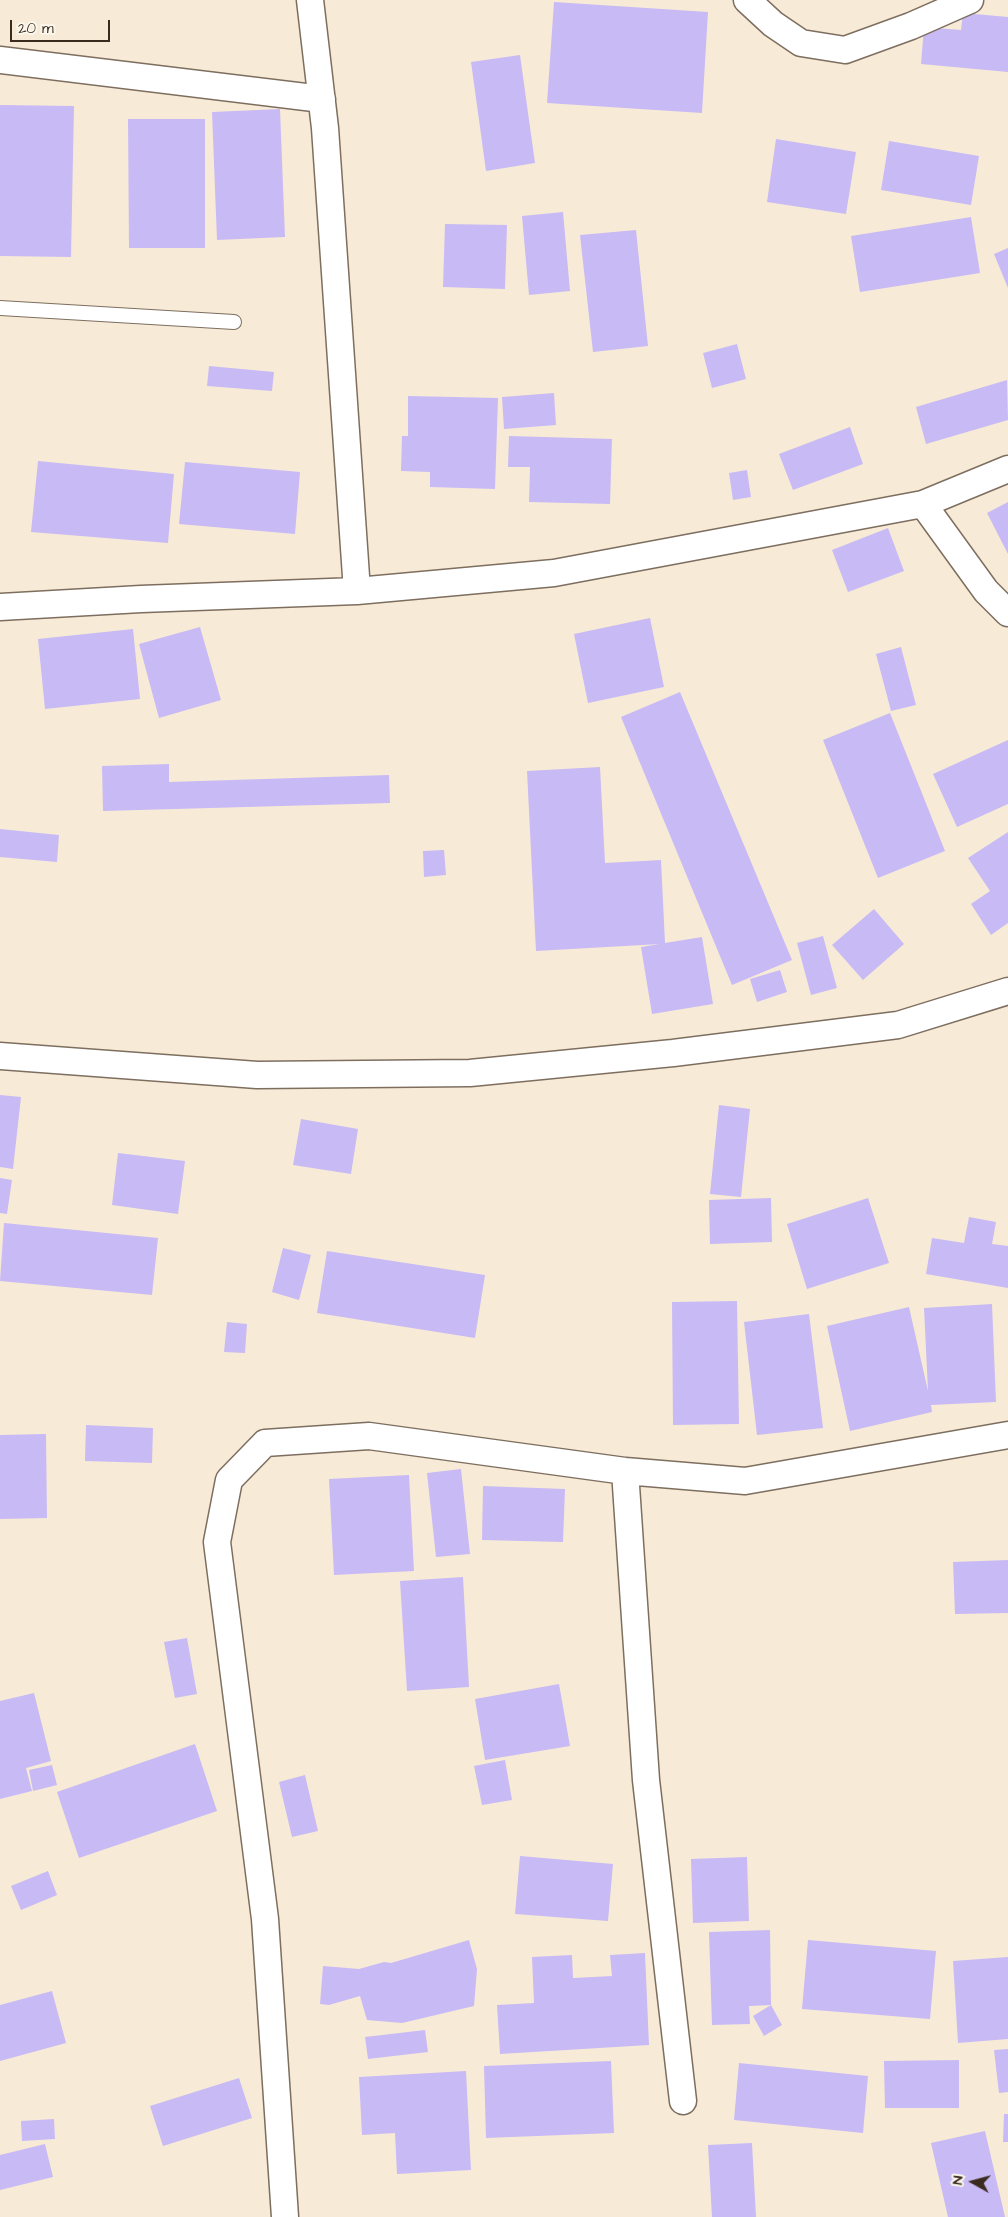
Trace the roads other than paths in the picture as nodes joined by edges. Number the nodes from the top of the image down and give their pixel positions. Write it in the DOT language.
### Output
graph roads {
  1 [pos="310,0"];
  2 [pos="747,0"];
  3 [pos="970,0"];
  4 [pos="0,60"];
  5 [pos="322,99"];
  6 [pos="0,308"];
  7 [pos="234,322"];
  8 [pos="1008,469"];
  9 [pos="923,504"];
  10 [pos="357,591"];
  11 [pos="0,607"];
  12 [pos="1008,613"];
  13 [pos="1008,991"];
  14 [pos="0,1056"];
  15 [pos="1008,1435"];
  16 [pos="625,1471"];
  17 [pos="683,2102"];
  18 [pos="285,2217"];
  1 -- 5 [label="street"];
  2 -- 3 [label="street"];
  4 -- 5 [label="street"];
  5 -- 10 [label="street"];
  6 -- 7 [label="lane"];
  8 -- 9 [label="street"];
  9 -- 10 [label="street"];
  9 -- 12 [label="street"];
  10 -- 11 [label="street"];
  13 -- 14 [label="street"];
  15 -- 16 [label="street"];
  16 -- 17 [label="street"];
  16 -- 18 [label="street"];
}
